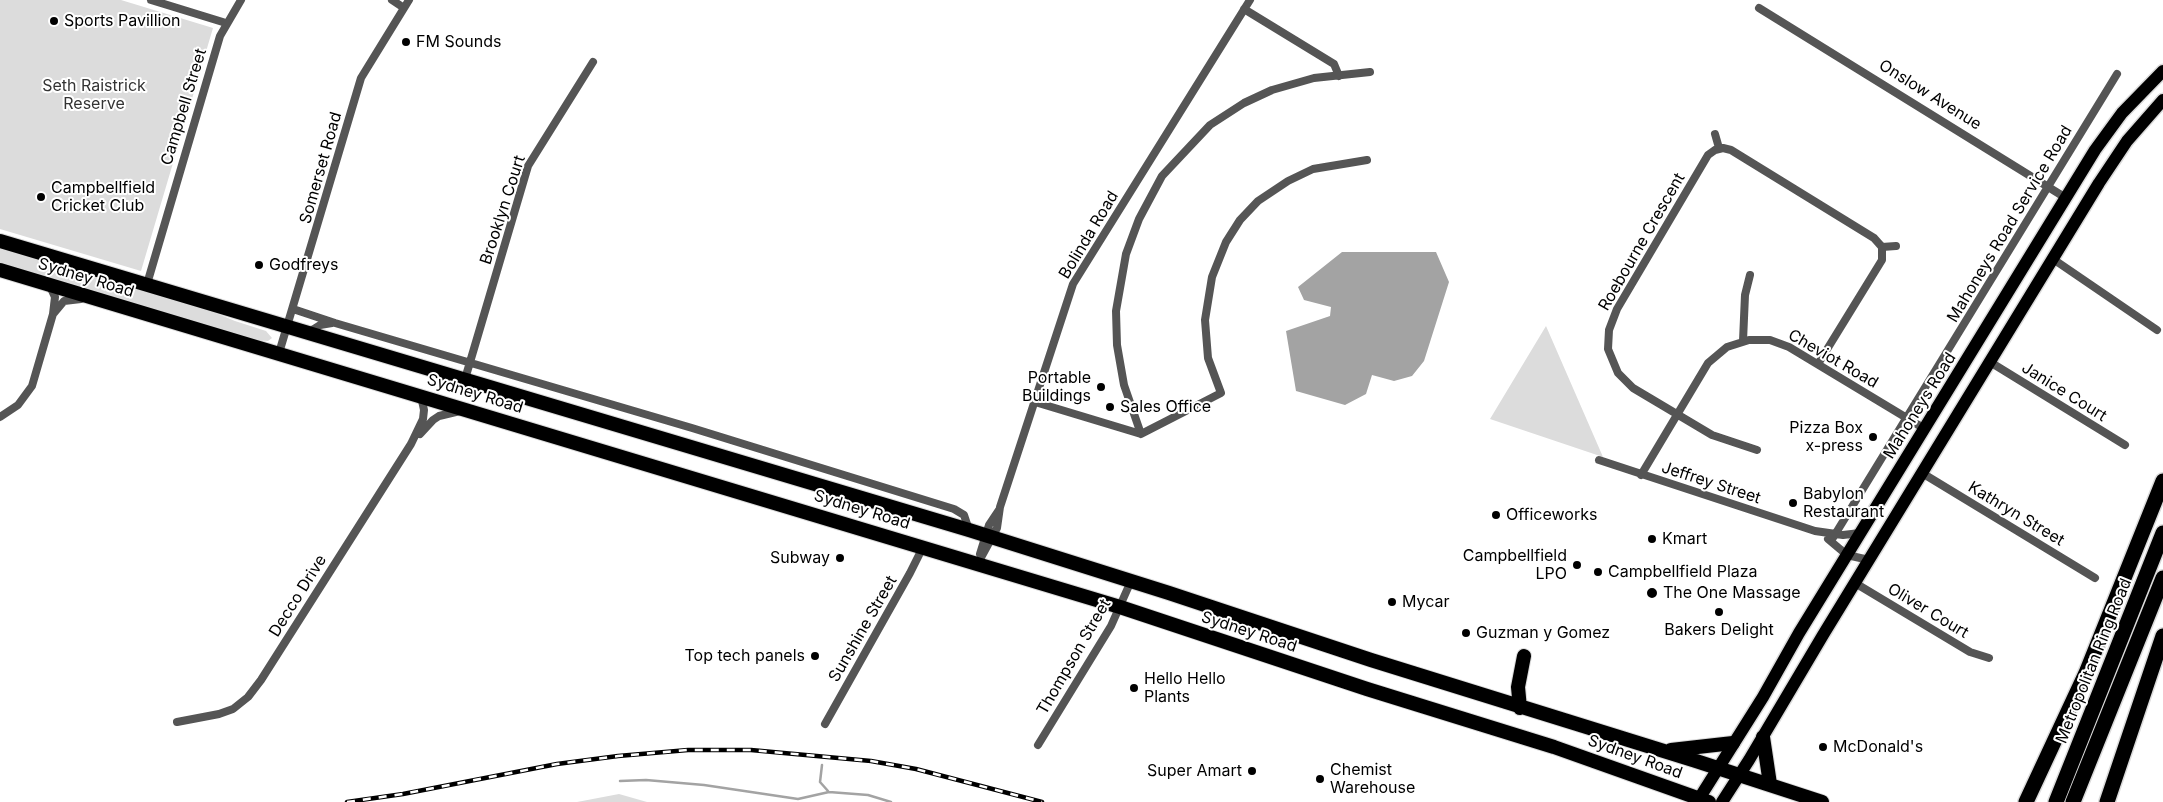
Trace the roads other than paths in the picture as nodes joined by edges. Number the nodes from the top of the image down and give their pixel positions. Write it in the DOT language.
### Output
graph roads {
  1 [pos="151,0"];
  2 [pos="241,0"];
  3 [pos="392,0"];
  4 [pos="409,0"];
  5 [pos="1250,0"];
  6 [pos="404,8"];
  7 [pos="1759,8"];
  8 [pos="1244,9"];
  9 [pos="226,23"];
  10 [pos="593,62"];
  11 [pos="2163,71"];
  12 [pos="1370,72"];
  13 [pos="2117,74"];
  14 [pos="1339,76"];
  15 [pos="2163,100"];
  16 [pos="1714,134"];
  17 [pos="1719,148"];
  18 [pos="1367,160"];
  19 [pos="2048,187"];
  20 [pos="2066,198"];
  21 [pos="2084,209"];
  22 [pos="0,241"];
  23 [pos="1896,246"];
  24 [pos="1882,248"];
  25 [pos="2053,259"];
  26 [pos="0,270"];
  27 [pos="1750,275"];
  28 [pos="147,284"];
  29 [pos="50,286"];
  30 [pos="94,298"];
  31 [pos="294,309"];
  32 [pos="53,314"];
  33 [pos="335,323"];
  34 [pos="288,326"];
  35 [pos="2158,330"];
  36 [pos="309,332"];
  37 [pos="1743,341"];
  38 [pos="279,353"];
  39 [pos="1990,362"];
  40 [pos="469,363"];
  41 [pos="1818,364"];
  42 [pos="464,379"];
  43 [pos="420,396"];
  44 [pos="1035,402"];
  45 [pos="467,410"];
  46 [pos="1677,414"];
  47 [pos="0,417"];
  48 [pos="1906,418"];
  49 [pos="1925,429"];
  50 [pos="1141,434"];
  51 [pos="723,438"];
  52 [pos="411,444"];
  53 [pos="2124,444"];
  54 [pos="1757,450"];
  55 [pos="718,454"];
  56 [pos="1599,460"];
  57 [pos="1922,473"];
  58 [pos="1641,475"];
  59 [pos="2163,482"];
  60 [pos="969,530"];
  61 [pos="1861,533"];
  62 [pos="2163,533"];
  63 [pos="989,536"];
  64 [pos="1833,538"];
  65 [pos="923,547"];
  66 [pos="1847,555"];
  67 [pos="1869,560"];
  68 [pos="978,564"];
  69 [pos="2095,578"];
  70 [pos="2163,578"];
  71 [pos="1131,581"];
  72 [pos="1855,583"];
  73 [pos="1120,607"];
  74 [pos="2163,636"];
  75 [pos="1524,656"];
  76 [pos="1989,658"];
  77 [pos="1763,697"];
  78 [pos="1780,707"];
  79 [pos="1520,708"];
  80 [pos="177,722"];
  81 [pos="825,724"];
  82 [pos="2132,726"];
  83 [pos="1763,737"];
  84 [pos="1734,743"];
  85 [pos="1038,745"];
  86 [pos="1660,750"];
  87 [pos="1718,768"];
  88 [pos="1740,774"];
  89 [pos="1770,784"];
  90 [pos="1669,795"];
  91 [pos="1701,801"];
  92 [pos="1722,802"];
  93 [pos="1822,802"];
  94 [pos="2026,802"];
  95 [pos="2056,802"];
  96 [pos="2073,802"];
  97 [pos="2100,802"];
  98 [pos="2108,802"];
  1 -- 9 [label="street"];
  2 -- 9 [label="street, Campbell Street"];
  3 -- 6 [label="street"];
  4 -- 6 [label="street, Somerset Road"];
  5 -- 8 [label="street, Bolinda Road"];
  6 -- 31 [label="street, Somerset Road"];
  7 -- 19 [label="street, Onslow Avenue"];
  8 -- 14 [label="street"];
  8 -- 44 [label="street, Bolinda Road"];
  9 -- 28 [label="street, Campbell Street"];
  10 -- 40 [label="street, Brooklyn Court"];
  11 -- 20 [label="main road, Mahoneys Road"];
  12 -- 14 [label="street"];
  13 -- 19 [label="street, Mahoneys Road Service Road"];
  14 -- 50 [label="street"];
  15 -- 21 [label="main road"];
  16 -- 17 [label="street"];
  17 -- 24 [label="street"];
  17 -- 46 [label="street, Roebourne Crescent"];
  18 -- 50 [label="street"];
  19 -- 20 [label="street, Onslow Avenue"];
  19 -- 48 [label="street, Mahoneys Road Service Road"];
  20 -- 21 [label="main road, Onslow Avenue"];
  20 -- 49 [label="main road, Mahoneys Road"];
  21 -- 25 [label="main road"];
  22 -- 28 [label="highway, Sydney Road"];
  23 -- 24 [label="street"];
  24 -- 41 [label="street"];
  25 -- 35 [label="street"];
  25 -- 39 [label="main road"];
  26 -- 29 [label="highway, Sydney Road"];
  27 -- 37 [label="street"];
  28 -- 34 [label="highway, Sydney Road"];
  29 -- 30 [label="highway, Sydney Road"];
  29 -- 32 [label="street"];
  30 -- 32 [label="street"];
  30 -- 38 [label="highway, Sydney Road"];
  31 -- 33 [label="street, Sydney Road"];
  31 -- 34 [label="street, Somerset Road"];
  32 -- 47 [label="street"];
  33 -- 36 [label="street"];
  33 -- 40 [label="street, Sydney Road"];
  34 -- 36 [label="highway, Sydney Road"];
  34 -- 38 [label="street, Somerset Road"];
  36 -- 42 [label="highway, Sydney Road"];
  37 -- 41 [label="street, Cheviot Road"];
  37 -- 46 [label="street, Cheviot Road"];
  38 -- 43 [label="highway, Sydney Road"];
  39 -- 53 [label="street, Janice Court"];
  39 -- 57 [label="main road"];
  40 -- 42 [label="street, Brooklyn Court"];
  40 -- 51 [label="street, Sydney Road"];
  41 -- 48 [label="street, Cheviot Road"];
  42 -- 55 [label="highway, Sydney Road"];
  43 -- 45 [label="highway, Sydney Road"];
  43 -- 52 [label="street, Decco Drive"];
  44 -- 50 [label="street"];
  44 -- 63 [label="street, Bolinda Road"];
  45 -- 52 [label="street, Decco Drive"];
  45 -- 65 [label="highway, Sydney Road"];
  46 -- 54 [label="street, Roebourne Crescent"];
  46 -- 58 [label="street, Cheviot Road"];
  48 -- 49 [label="street, Cheviot Road"];
  48 -- 64 [label="street, Mahoneys Road Service Road"];
  49 -- 61 [label="main road, Mahoneys Road"];
  51 -- 55 [label="street"];
  51 -- 60 [label="street, Sydney Road"];
  52 -- 80 [label="street, Decco Drive"];
  55 -- 60 [label="highway, Sydney Road"];
  56 -- 58 [label="street, Jeffrey Street"];
  57 -- 67 [label="main road"];
  57 -- 69 [label="street, Kathryn Street"];
  58 -- 64 [label="street, Jeffrey Street"];
  59 -- 94 [label="highway"];
  60 -- 63 [label="highway, Sydney Road"];
  61 -- 64 [label="street"];
  61 -- 66 [label="main road, Mahoneys Road"];
  62 -- 95 [label="highway, Metropolitan Ring Road"];
  63 -- 68 [label="street, Bolinda Road"];
  63 -- 71 [label="highway, Sydney Road"];
  64 -- 66 [label="street, Jeffrey Street"];
  65 -- 68 [label="highway, Sydney Road"];
  65 -- 81 [label="street, Sunshine Street"];
  66 -- 67 [label="street, Jeffrey Street"];
  66 -- 77 [label="main road, Mahoneys Road"];
  67 -- 72 [label="main road"];
  68 -- 73 [label="highway, Sydney Road"];
  70 -- 96 [label="highway, Metropolitan Ring Road"];
  71 -- 73 [label="street, Thompson Street"];
  71 -- 79 [label="highway, Sydney Road"];
  72 -- 76 [label="street, Oliver Court"];
  72 -- 78 [label="main road"];
  73 -- 85 [label="street, Thompson Street"];
  73 -- 90 [label="highway, Sydney Road"];
  74 -- 82 [label="highway"];
  75 -- 79 [label="highway"];
  77 -- 78 [label="main road"];
  77 -- 84 [label="main road, Mahoneys Road"];
  78 -- 83 [label="main road"];
  79 -- 86 [label="highway, Sydney Road"];
  82 -- 97 [label="highway"];
  82 -- 98 [label="highway"];
  83 -- 88 [label="main road"];
  83 -- 89 [label="highway"];
  84 -- 86 [label="highway"];
  84 -- 87 [label="main road, Mahoneys Road"];
  86 -- 87 [label="highway, Sydney Road"];
  87 -- 88 [label="highway, Sydney Road"];
  87 -- 91 [label="main road, Mahoneys Road"];
  88 -- 89 [label="highway, Sydney Road"];
  88 -- 92 [label="main road"];
  89 -- 93 [label="highway, Sydney Road"];
  90 -- 91 [label="highway, Sydney Road"];
}
